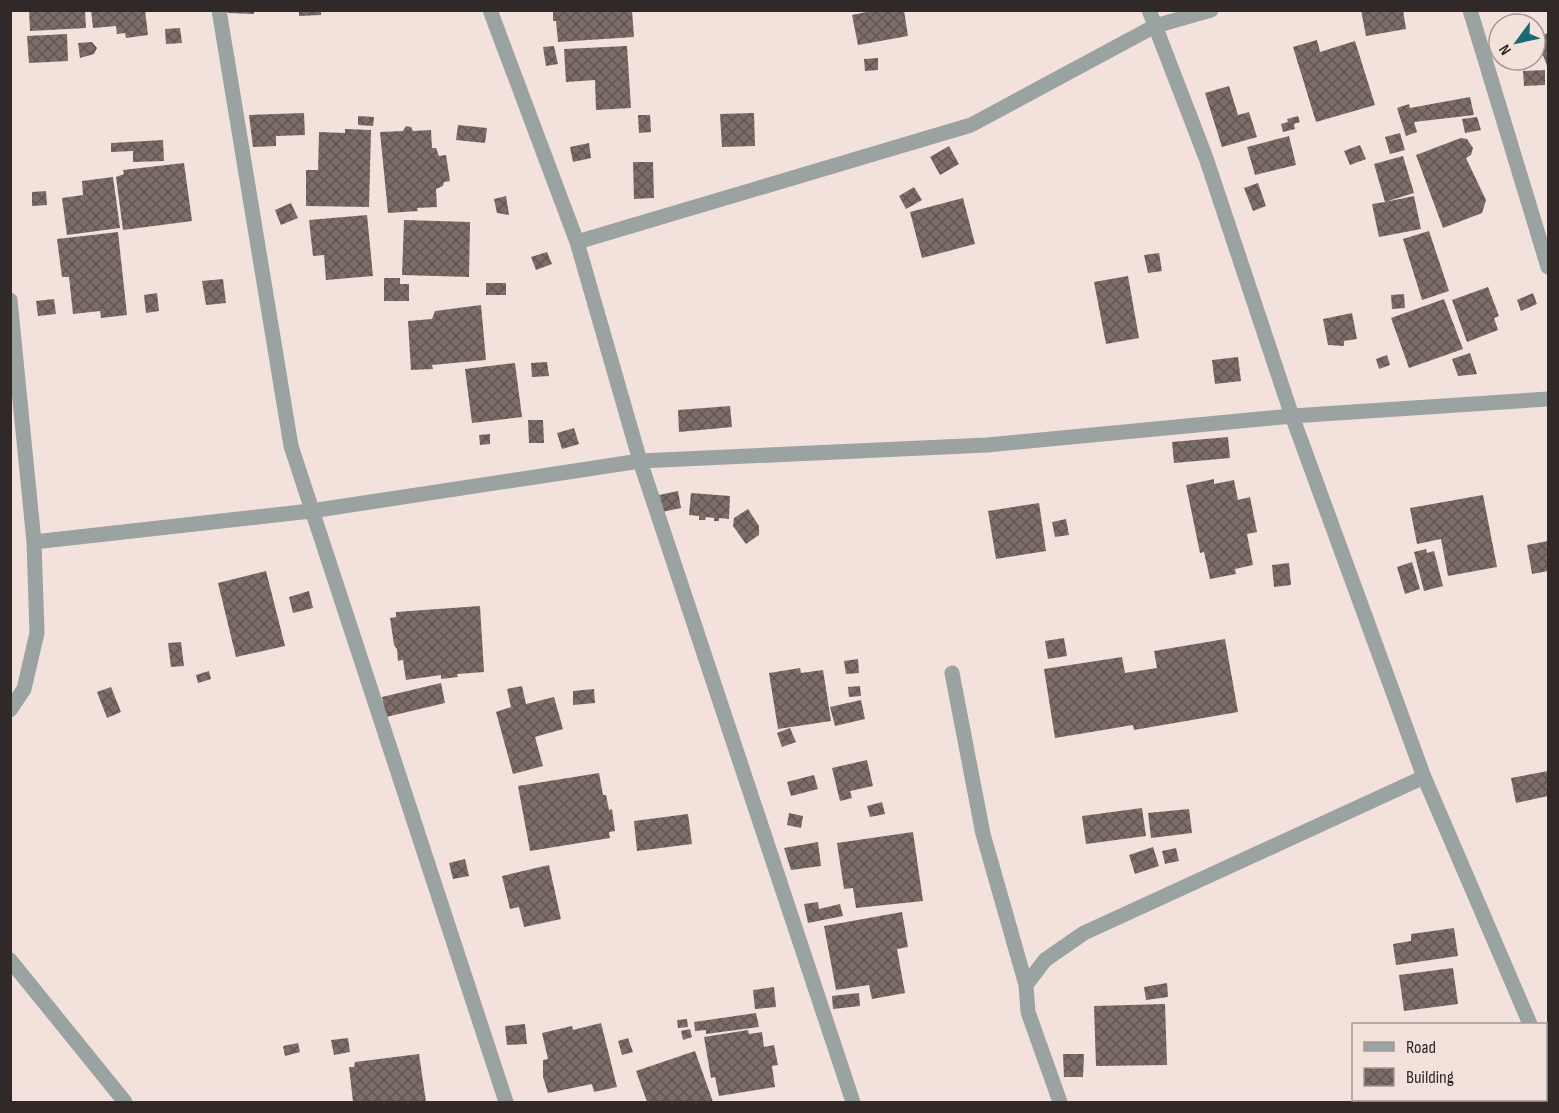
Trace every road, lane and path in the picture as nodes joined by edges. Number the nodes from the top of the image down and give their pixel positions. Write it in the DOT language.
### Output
graph roads {
  1 [pos="219,10"];
  2 [pos="490,10"];
  3 [pos="1149,10"];
  4 [pos="1211,10"];
  5 [pos="1470,10"];
  6 [pos="1155,26"];
  7 [pos="577,242"];
  8 [pos="1548,267"];
  9 [pos="10,300"];
  10 [pos="1548,399"];
  11 [pos="1292,416"];
  12 [pos="640,461"];
  13 [pos="311,511"];
  14 [pos="34,542"];
  15 [pos="952,673"];
  16 [pos="10,710"];
  17 [pos="1424,777"];
  18 [pos="10,960"];
  19 [pos="1026,985"];
  20 [pos="1530,1023"];
  21 [pos="125,1102"];
  22 [pos="506,1102"];
  23 [pos="853,1102"];
  24 [pos="1060,1102"];
  1 -- 13 [label="street"];
  2 -- 7 [label="street"];
  3 -- 6 [label="street"];
  4 -- 6 [label="street"];
  5 -- 8 [label="street"];
  6 -- 7 [label="street"];
  6 -- 11 [label="street"];
  7 -- 12 [label="street"];
  9 -- 14 [label="street"];
  10 -- 11 [label="street"];
  11 -- 12 [label="street"];
  11 -- 17 [label="street"];
  12 -- 13 [label="street"];
  12 -- 23 [label="street"];
  13 -- 14 [label="street"];
  13 -- 22 [label="street"];
  14 -- 16 [label="street"];
  15 -- 19 [label="street"];
  17 -- 19 [label="street"];
  17 -- 20 [label="street"];
  18 -- 21 [label="street"];
  19 -- 24 [label="street"];
}
